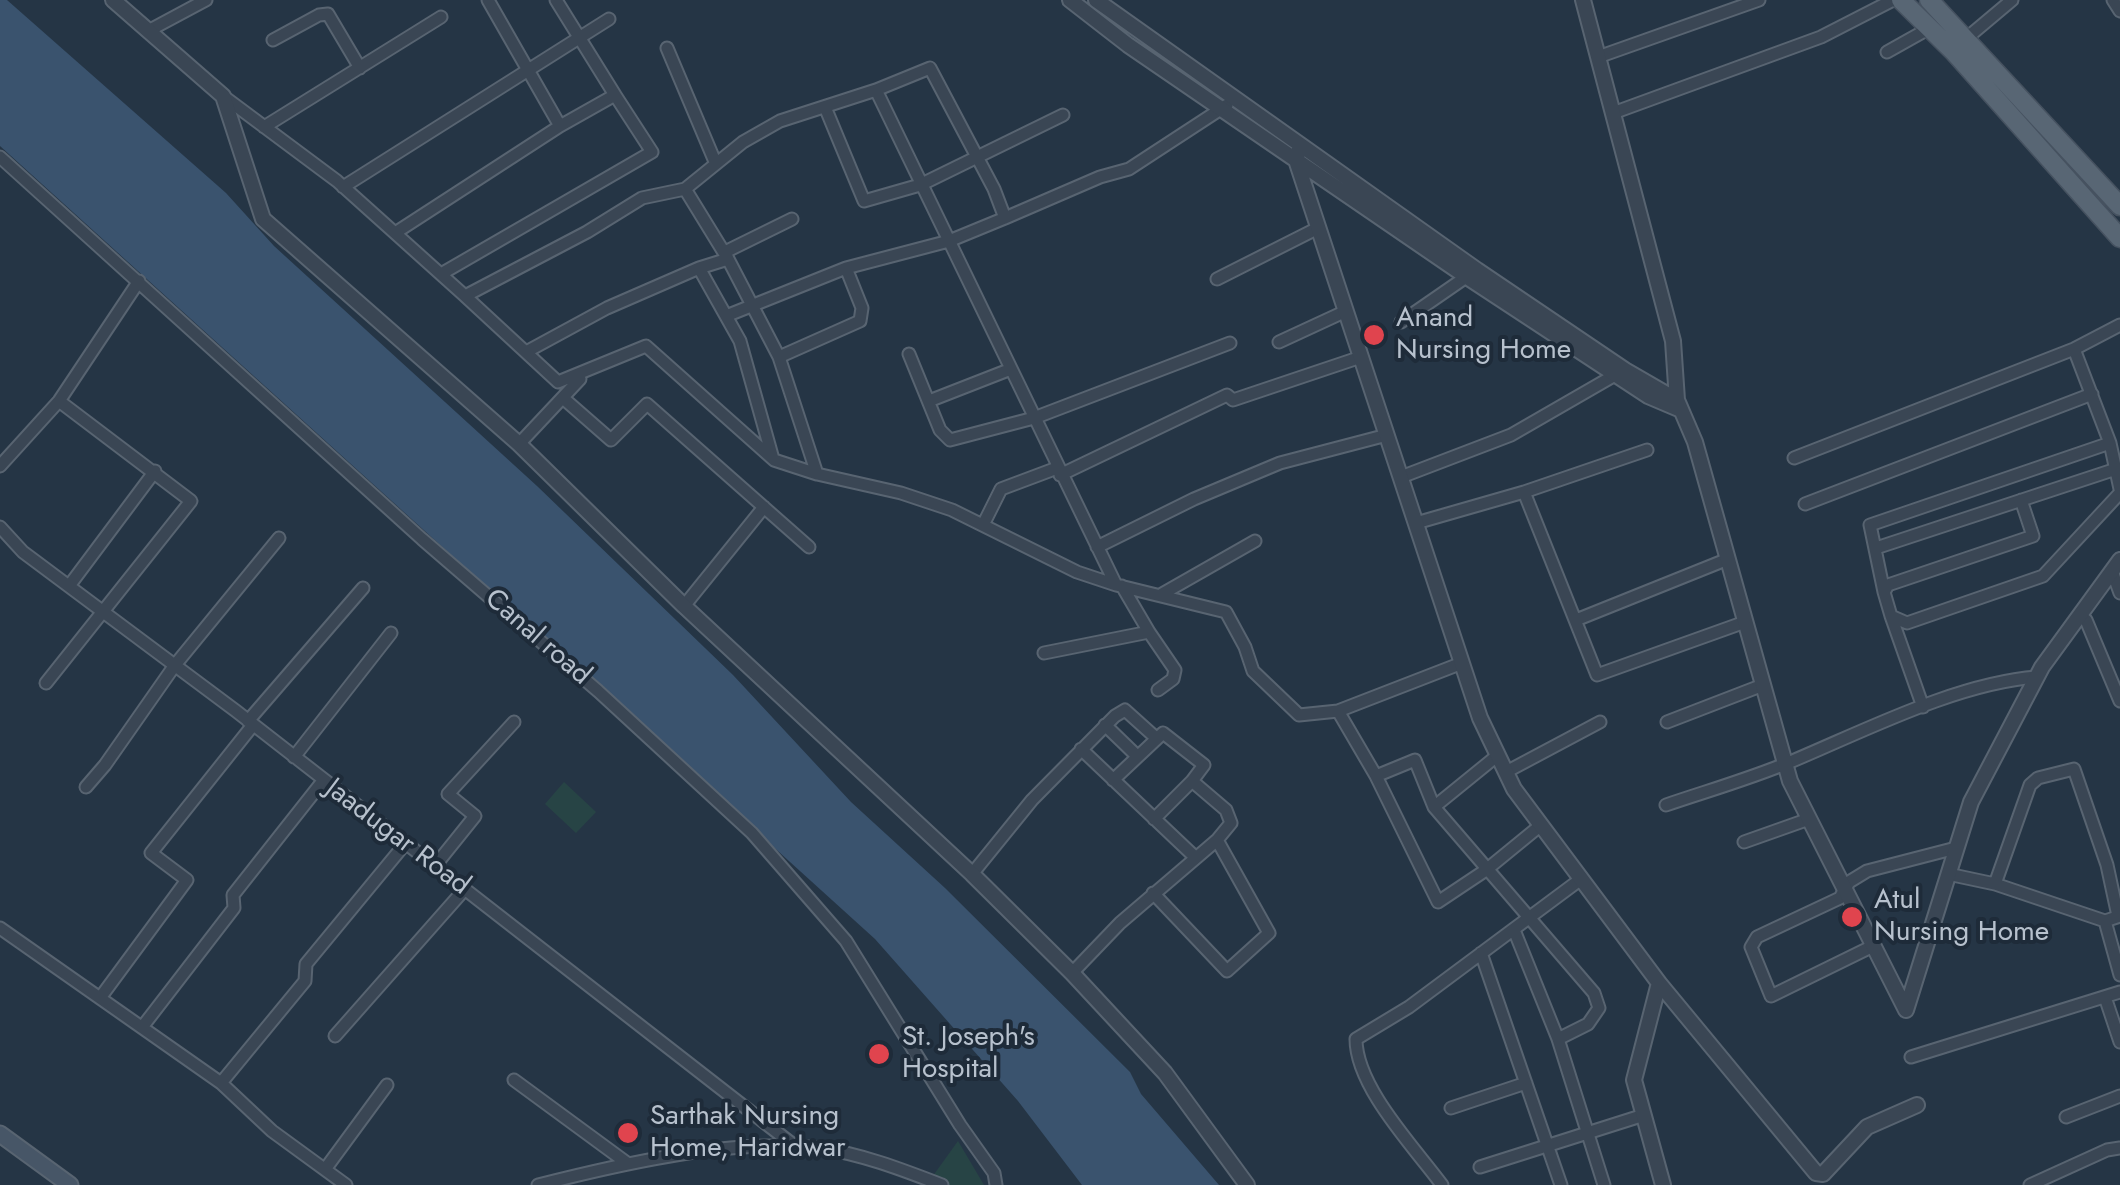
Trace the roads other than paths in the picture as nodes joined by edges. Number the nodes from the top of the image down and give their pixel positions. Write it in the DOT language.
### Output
graph roads {
  1 [pos="113,0"];
  2 [pos="206,0"];
  3 [pos="488,0"];
  4 [pos="556,0"];
  5 [pos="1070,0"];
  6 [pos="1096,0"];
  7 [pos="1582,0"];
  8 [pos="1760,0"];
  9 [pos="1892,0"];
  10 [pos="1902,0"];
  11 [pos="1928,0"];
  12 [pos="2012,0"];
  13 [pos="2113,0"];
  14 [pos="2120,11"];
  15 [pos="441,18"];
  16 [pos="609,18"];
  17 [pos="1928,29"];
  18 [pos="148,31"];
  19 [pos="578,39"];
  20 [pos="273,40"];
  21 [pos="1960,45"];
  22 [pos="667,48"];
  23 [pos="1888,52"];
  24 [pos="1598,57"];
  25 [pos="360,68"];
  26 [pos="527,70"];
  27 [pos="876,90"];
  28 [pos="614,94"];
  29 [pos="224,96"];
  30 [pos="1234,100"];
  31 [pos="825,107"];
  32 [pos="1220,109"];
  33 [pos="1612,113"];
  34 [pos="1063,115"];
  35 [pos="560,126"];
  36 [pos="264,127"];
  37 [pos="1298,153"];
  38 [pos="0,157"];
  39 [pos="978,159"];
  40 [pos="716,164"];
  41 [pos="920,184"];
  42 [pos="343,186"];
  43 [pos="685,189"];
  44 [pos="2120,206"];
  45 [pos="1005,218"];
  46 [pos="792,219"];
  47 [pos="1318,228"];
  48 [pos="395,234"];
  49 [pos="2120,238"];
  50 [pos="949,241"];
  51 [pos="728,259"];
  52 [pos="700,268"];
  53 [pos="846,268"];
  54 [pos="1472,273"];
  55 [pos="441,274"];
  56 [pos="1217,279"];
  57 [pos="139,281"];
  58 [pos="465,296"];
  59 [pos="752,306"];
  60 [pos="1346,311"];
  61 [pos="726,316"];
  62 [pos="1401,322"];
  63 [pos="2120,325"];
  64 [pos="1279,342"];
  65 [pos="1230,343"];
  66 [pos="2074,349"];
  67 [pos="526,352"];
  68 [pos="908,354"];
  69 [pos="778,357"];
  70 [pos="1361,357"];
  71 [pos="1011,370"];
  72 [pos="1620,372"];
  73 [pos="580,379"];
  74 [pos="2092,394"];
  75 [pos="563,398"];
  76 [pos="58,401"];
  77 [pos="929,401"];
  78 [pos="1679,405"];
  79 [pos="1034,418"];
  80 [pos="1386,435"];
  81 [pos="2110,442"];
  82 [pos="520,444"];
  83 [pos="1647,450"];
  84 [pos="1794,458"];
  85 [pos="774,460"];
  86 [pos="0,466"];
  87 [pos="2116,469"];
  88 [pos="155,471"];
  89 [pos="1059,471"];
  90 [pos="817,474"];
  91 [pos="1400,477"];
  92 [pos="2120,491"];
  93 [pos="1524,492"];
  94 [pos="2021,500"];
  95 [pos="1806,504"];
  96 [pos="764,507"];
  97 [pos="1416,523"];
  98 [pos="983,525"];
  99 [pos="0,527"];
  100 [pos="279,538"];
  101 [pos="1255,542"];
  102 [pos="1098,546"];
  103 [pos="809,547"];
  104 [pos="1876,548"];
  105 [pos="1728,559"];
  106 [pos="2116,566"];
  107 [pos="69,586"];
  108 [pos="1119,586"];
  109 [pos="363,588"];
  110 [pos="1884,592"];
  111 [pos="2120,593"];
  112 [pos="1162,594"];
  113 [pos="684,606"];
  114 [pos="105,612"];
  115 [pos="1891,616"];
  116 [pos="2079,616"];
  117 [pos="1576,620"];
  118 [pos="1745,622"];
  119 [pos="1149,632"];
  120 [pos="390,634"];
  121 [pos="1044,653"];
  122 [pos="1462,664"];
  123 [pos="176,665"];
  124 [pos="2037,676"];
  125 [pos="46,682"];
  126 [pos="1763,685"];
  127 [pos="1158,690"];
  128 [pos="2120,701"];
  129 [pos="1923,707"];
  130 [pos="1338,711"];
  131 [pos="514,722"];
  132 [pos="1600,722"];
  133 [pos="1667,722"];
  134 [pos="251,723"];
  135 [pos="1105,725"];
  136 [pos="1156,737"];
  137 [pos="1081,748"];
  138 [pos="1137,756"];
  139 [pos="1498,756"];
  140 [pos="294,757"];
  141 [pos="1785,764"];
  142 [pos="1506,772"];
  143 [pos="1376,776"];
  144 [pos="1113,780"];
  145 [pos="323,781"];
  146 [pos="1192,781"];
  147 [pos="86,786"];
  148 [pos="1666,805"];
  149 [pos="1434,807"];
  150 [pos="1154,818"];
  151 [pos="1808,819"];
  152 [pos="1541,824"];
  153 [pos="1217,840"];
  154 [pos="1744,842"];
  155 [pos="405,844"];
  156 [pos="1956,848"];
  157 [pos="1196,858"];
  158 [pos="434,867"];
  159 [pos="1486,870"];
  160 [pos="972,874"];
  161 [pos="1948,874"];
  162 [pos="1581,879"];
  163 [pos="1995,884"];
  164 [pos="1846,889"];
  165 [pos="464,890"];
  166 [pos="1153,893"];
  167 [pos="1530,916"];
  168 [pos="2115,917"];
  169 [pos="0,928"];
  170 [pos="1514,930"];
  171 [pos="1873,946"];
  172 [pos="1481,954"];
  173 [pos="1072,973"];
  174 [pos="2120,975"];
  175 [pos="1659,983"];
  176 [pos="2120,992"];
  177 [pos="2105,997"];
  178 [pos="100,998"];
  179 [pos="143,1026"];
  180 [pos="334,1036"];
  181 [pos="1558,1040"];
  182 [pos="2120,1042"];
  183 [pos="1911,1057"];
  184 [pos="514,1080"];
  185 [pos="221,1082"];
  186 [pos="1526,1083"];
  187 [pos="387,1085"];
  188 [pos="2120,1096"];
  189 [pos="1917,1105"];
  190 [pos="1450,1108"];
  191 [pos="1644,1114"];
  192 [pos="2066,1118"];
  193 [pos="0,1134"];
  194 [pos="1587,1134"];
  195 [pos="1547,1144"];
  196 [pos="796,1147"];
  197 [pos="2120,1148"];
  198 [pos="627,1163"];
  199 [pos="1480,1167"];
  200 [pos="326,1168"];
  201 [pos="1821,1179"];
  202 [pos="70,1185"];
  203 [pos="346,1185"];
  204 [pos="538,1185"];
  205 [pos="942,1185"];
  206 [pos="996,1185"];
  207 [pos="1247,1185"];
  208 [pos="1442,1185"];
  209 [pos="1561,1185"];
  210 [pos="1604,1185"];
  211 [pos="1663,1185"];
  212 [pos="2030,1185"];
  1 -- 18 [label="street"];
  2 -- 18 [label="street"];
  3 -- 26 [label="street"];
  4 -- 19 [label="street"];
  5 -- 32 [label="street"];
  6 -- 30 [label="street"];
  7 -- 24 [label="street"];
  8 -- 24 [label="street"];
  9 -- 33 [label="street"];
  10 -- 17 [label="main road"];
  11 -- 21 [label="main road"];
  12 -- 21 [label="street"];
  13 -- 14 [label="street"];
  15 -- 25 [label="street"];
  16 -- 19 [label="street"];
  17 -- 21 [label="main road"];
  17 -- 23 [label="street"];
  18 -- 29 [label="street"];
  19 -- 26 [label="street"];
  19 -- 28 [label="street"];
  20 -- 25 [label="street"];
  21 -- 44 [label="main road"];
  21 -- 49 [label="main road"];
  22 -- 40 [label="street"];
  24 -- 33 [label="street"];
  25 -- 36 [label="street"];
  26 -- 35 [label="street"];
  26 -- 42 [label="street"];
  27 -- 31 [label="street"];
  27 -- 39 [label="street"];
  27 -- 41 [label="street"];
  28 -- 35 [label="street"];
  28 -- 55 [label="street"];
  29 -- 36 [label="street"];
  29 -- 82 [label="street"];
  30 -- 32 [label="street"];
  30 -- 37 [label="street"];
  31 -- 40 [label="street"];
  31 -- 41 [label="street"];
  32 -- 37 [label="street"];
  32 -- 45 [label="street"];
  33 -- 78 [label="street"];
  34 -- 39 [label="street"];
  35 -- 48 [label="street"];
  36 -- 42 [label="street"];
  37 -- 47 [label="street"];
  37 -- 54 [label="street"];
  38 -- 57 [label="street, Canal road"];
  39 -- 41 [label="street"];
  39 -- 45 [label="street"];
  40 -- 43 [label="street"];
  41 -- 50 [label="street"];
  42 -- 48 [label="street"];
  43 -- 51 [label="street"];
  43 -- 58 [label="street"];
  45 -- 50 [label="street"];
  46 -- 51 [label="street"];
  47 -- 56 [label="street"];
  47 -- 60 [label="street"];
  48 -- 55 [label="street"];
  50 -- 53 [label="street"];
  50 -- 71 [label="street"];
  51 -- 52 [label="street"];
  51 -- 59 [label="street"];
  52 -- 61 [label="street"];
  52 -- 67 [label="street"];
  53 -- 59 [label="street"];
  53 -- 69 [label="street"];
  54 -- 62 [label="street"];
  54 -- 72 [label="street"];
  55 -- 58 [label="street"];
  57 -- 76 [label="street"];
  57 -- 206 [label="street, Canal road"];
  58 -- 67 [label="street"];
  59 -- 61 [label="street"];
  59 -- 69 [label="street"];
  60 -- 64 [label="street"];
  60 -- 70 [label="street"];
  61 -- 85 [label="street"];
  63 -- 66 [label="street"];
  65 -- 79 [label="street"];
  66 -- 74 [label="street"];
  66 -- 84 [label="street"];
  67 -- 85 [label="street"];
  68 -- 77 [label="street"];
  69 -- 90 [label="street"];
  70 -- 80 [label="street"];
  70 -- 89 [label="street"];
  71 -- 77 [label="street"];
  71 -- 79 [label="street"];
  72 -- 78 [label="street"];
  72 -- 91 [label="street"];
  73 -- 75 [label="street"];
  74 -- 81 [label="street"];
  74 -- 95 [label="street"];
  75 -- 82 [label="street"];
  75 -- 96 [label="street"];
  76 -- 86 [label="street"];
  76 -- 88 [label="street"];
  77 -- 79 [label="street"];
  78 -- 105 [label="street"];
  79 -- 89 [label="street"];
  80 -- 91 [label="street"];
  80 -- 102 [label="street"];
  81 -- 87 [label="street"];
  81 -- 104 [label="street"];
  82 -- 113 [label="street"];
  83 -- 93 [label="street"];
  85 -- 90 [label="street"];
  87 -- 92 [label="street"];
  87 -- 94 [label="street"];
  88 -- 107 [label="street"];
  88 -- 114 [label="street"];
  89 -- 98 [label="street"];
  89 -- 102 [label="street"];
  90 -- 98 [label="street"];
  91 -- 97 [label="street"];
  92 -- 115 [label="street"];
  93 -- 97 [label="street"];
  93 -- 117 [label="street"];
  94 -- 104 [label="street"];
  94 -- 110 [label="street"];
  96 -- 103 [label="street"];
  96 -- 113 [label="street"];
  97 -- 122 [label="street"];
  98 -- 108 [label="street"];
  99 -- 107 [label="street, Jaadugar Road"];
  100 -- 123 [label="street"];
  101 -- 112 [label="street"];
  102 -- 108 [label="street"];
  104 -- 110 [label="street"];
  105 -- 117 [label="street"];
  105 -- 118 [label="street"];
  106 -- 111 [label="street"];
  106 -- 116 [label="street"];
  107 -- 114 [label="street, Jaadugar Road"];
  108 -- 112 [label="street"];
  108 -- 119 [label="street"];
  109 -- 134 [label="street"];
  110 -- 115 [label="street"];
  112 -- 130 [label="street"];
  113 -- 160 [label="street"];
  114 -- 123 [label="street, Jaadugar Road"];
  114 -- 125 [label="street"];
  115 -- 129 [label="street"];
  116 -- 124 [label="street"];
  116 -- 128 [label="street"];
  117 -- 118 [label="street"];
  118 -- 126 [label="street"];
  119 -- 121 [label="street"];
  119 -- 127 [label="street"];
  120 -- 140 [label="street"];
  122 -- 130 [label="street"];
  122 -- 139 [label="street"];
  123 -- 134 [label="street, Jaadugar Road"];
  123 -- 147 [label="street"];
  124 -- 129 [label="street"];
  124 -- 156 [label="street"];
  126 -- 133 [label="street"];
  126 -- 141 [label="street"];
  129 -- 141 [label="street"];
  130 -- 143 [label="street"];
  131 -- 158 [label="street"];
  132 -- 142 [label="street"];
  134 -- 140 [label="street, Jaadugar Road"];
  134 -- 178 [label="street"];
  135 -- 136 [label="street"];
  135 -- 137 [label="street"];
  135 -- 138 [label="street"];
  136 -- 138 [label="street"];
  136 -- 146 [label="street"];
  137 -- 144 [label="street"];
  137 -- 160 [label="street"];
  138 -- 144 [label="street"];
  139 -- 142 [label="street"];
  139 -- 149 [label="street"];
  140 -- 145 [label="street, Jaadugar Road"];
  141 -- 148 [label="street"];
  141 -- 151 [label="street"];
  142 -- 152 [label="street"];
  143 -- 149 [label="street"];
  143 -- 159 [label="street"];
  144 -- 150 [label="street"];
  145 -- 155 [label="street, Jaadugar Road"];
  145 -- 179 [label="street"];
  146 -- 150 [label="street"];
  146 -- 153 [label="street"];
  149 -- 159 [label="street"];
  150 -- 157 [label="street"];
  151 -- 154 [label="street"];
  151 -- 164 [label="street"];
  152 -- 159 [label="street"];
  152 -- 162 [label="street"];
  153 -- 157 [label="street"];
  153 -- 166 [label="street"];
  155 -- 158 [label="street, Jaadugar Road"];
  155 -- 185 [label="street"];
  156 -- 161 [label="street"];
  156 -- 164 [label="street"];
  157 -- 166 [label="street"];
  158 -- 165 [label="street, Jaadugar Road"];
  159 -- 167 [label="street"];
  160 -- 173 [label="street"];
  161 -- 163 [label="street"];
  161 -- 171 [label="street"];
  162 -- 167 [label="street"];
  162 -- 175 [label="street"];
  163 -- 168 [label="street"];
  163 -- 168 [label="street"];
  164 -- 171 [label="street"];
  164 -- 171 [label="street"];
  165 -- 180 [label="street"];
  165 -- 196 [label="street, Jaadugar Road"];
  166 -- 173 [label="street"];
  167 -- 170 [label="street"];
  167 -- 181 [label="street"];
  168 -- 174 [label="street"];
  169 -- 178 [label="street"];
  170 -- 172 [label="street"];
  170 -- 181 [label="street"];
  172 -- 186 [label="street"];
  172 -- 208 [label="street"];
  173 -- 207 [label="street"];
  175 -- 191 [label="street"];
  175 -- 201 [label="street"];
  176 -- 177 [label="street"];
  177 -- 182 [label="street"];
  177 -- 183 [label="street"];
  178 -- 179 [label="street"];
  179 -- 185 [label="street"];
  181 -- 194 [label="street"];
  184 -- 198 [label="street"];
  185 -- 200 [label="street"];
  186 -- 190 [label="street"];
  186 -- 195 [label="street"];
  187 -- 200 [label="street"];
  188 -- 192 [label="street"];
  189 -- 201 [label="street"];
  191 -- 194 [label="street"];
  191 -- 211 [label="street"];
  193 -- 202 [label="main road"];
  194 -- 195 [label="street"];
  194 -- 210 [label="street"];
  195 -- 199 [label="street"];
  195 -- 209 [label="street"];
  196 -- 198 [label="street"];
  196 -- 205 [label="street"];
  197 -- 212 [label="street"];
  198 -- 204 [label="street"];
  200 -- 203 [label="street"];
}
